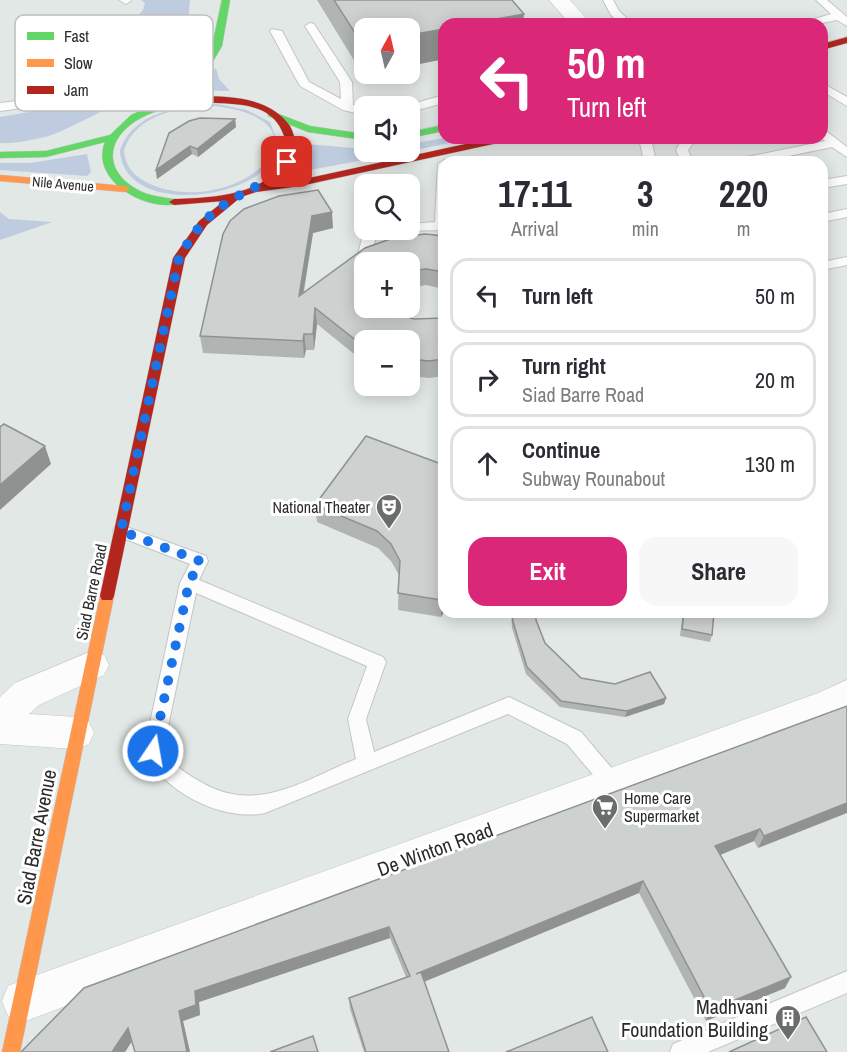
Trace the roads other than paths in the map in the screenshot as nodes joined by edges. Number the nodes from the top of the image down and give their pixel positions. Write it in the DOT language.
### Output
graph roads {
  1 [pos="226,0"];
  2 [pos="559,0"];
  3 [pos="608,0"];
  4 [pos="821,0"];
  5 [pos="841,14"];
  6 [pos="576,18"];
  7 [pos="621,18"];
  8 [pos="826,18"];
  9 [pos="310,26"];
  10 [pos="276,31"];
  11 [pos="847,40"];
  12 [pos="828,45"];
  13 [pos="217,46"];
  14 [pos="213,51"];
  15 [pos="222,62"];
  16 [pos="237,89"];
  17 [pos="828,90"];
  18 [pos="213,99"];
  19 [pos="438,101"];
  20 [pos="847,102"];
  21 [pos="15,105"];
  22 [pos="420,105"];
  23 [pos="0,107"];
  24 [pos="346,107"];
  25 [pos="354,109"];
  26 [pos="145,111"];
  27 [pos="266,111"];
  28 [pos="438,129"];
  29 [pos="420,133"];
  30 [pos="828,136"];
  31 [pos="112,137"];
  32 [pos="354,137"];
  33 [pos="836,142"];
  34 [pos="489,144"];
  35 [pos="827,144"];
  36 [pos="828,144"];
  37 [pos="847,153"];
  38 [pos="0,155"];
  39 [pos="453,156"];
  40 [pos="770,156"];
  41 [pos="438,160"];
  42 [pos="0,178"];
  43 [pos="847,180"];
  44 [pos="828,183"];
  45 [pos="126,189"];
  46 [pos="255,190"];
  47 [pos="236,197"];
  48 [pos="153,200"];
  49 [pos="847,213"];
  50 [pos="166,215"];
  51 [pos="828,217"];
  52 [pos="438,226"];
  53 [pos="420,227"];
  54 [pos="175,236"];
  55 [pos="179,258"];
  56 [pos="847,261"];
  57 [pos="828,265"];
  58 [pos="121,531"];
  59 [pos="189,583"];
  60 [pos="92,665"];
  61 [pos="847,695"];
  62 [pos="0,720"];
  63 [pos="0,728"];
  64 [pos="76,733"];
  65 [pos="366,764"];
  66 [pos="613,784"];
  67 [pos="847,982"];
  68 [pos="23,1001"];
  69 [pos="10,1052"];
  70 [pos="681,1052"];
  1 -- 13 [label="main road"];
  2 -- 6 [label="street"];
  3 -- 7 [label="lane"];
  4 -- 5 [label="lane"];
  5 -- 8 [label="lane"];
  9 -- 24 [label="lane"];
  10 -- 24 [label="lane"];
  11 -- 12 [label="main road"];
  13 -- 14 [label="main road"];
  13 -- 15 [label="main road"];
  16 -- 27 [label="main road"];
  17 -- 20 [label="lane"];
  18 -- 27 [label="main road"];
  19 -- 22 [label="lane"];
  21 -- 23 [label="lane"];
  24 -- 25 [label="lane"];
  26 -- 31 [label="main road"];
  27 -- 32 [label="main road"];
  27 -- 46 [label="main road"];
  28 -- 29 [label="main road"];
  30 -- 33 [label="lane"];
  31 -- 38 [label="main road, Nile Avenue"];
  31 -- 45 [label="main road"];
  33 -- 36 [label="lane"];
  33 -- 37 [label="lane"];
  34 -- 39 [label="main road"];
  35 -- 40 [label="lane"];
  41 -- 46 [label="main road"];
  42 -- 45 [label="main road, Nile Avenue"];
  43 -- 44 [label="lane"];
  45 -- 48 [label="main road"];
  46 -- 47 [label="main road"];
  47 -- 48 [label="main road"];
  47 -- 55 [label="main road, Siad Barre Road"];
  48 -- 50 [label="main road"];
  49 -- 51 [label="lane"];
  52 -- 53 [label="lane"];
  54 -- 55 [label="main road"];
  55 -- 58 [label="main road, Siad Barre Road"];
  56 -- 57 [label="lane"];
  58 -- 59 [label="lane"];
  58 -- 60 [label="main road, Siad Barre Road"];
  59 -- 65 [label="lane"];
  59 -- 65 [label="lane"];
  60 -- 62 [label="street"];
  60 -- 64 [label="main road, Siad Barre Avenue"];
  61 -- 66 [label="street, De Winton Road"];
  63 -- 64 [label="street"];
  64 -- 68 [label="main road, Siad Barre Avenue"];
  65 -- 66 [label="lane"];
  66 -- 68 [label="street, De Winton Road"];
  67 -- 70 [label="lane"];
  68 -- 69 [label="main road, Siad Barre Avenue"];
}
